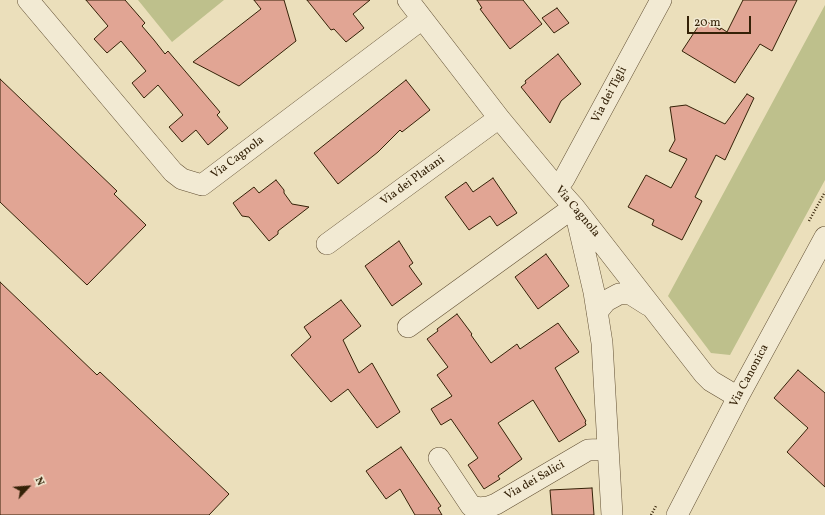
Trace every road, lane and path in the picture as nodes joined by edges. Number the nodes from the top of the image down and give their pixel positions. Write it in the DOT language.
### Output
graph roads {
  1 [pos="28,0"];
  2 [pos="408,0"];
  3 [pos="661,0"];
  4 [pos="422,19"];
  5 [pos="499,118"];
  6 [pos="557,188"];
  7 [pos="574,207"];
  8 [pos="825,237"];
  9 [pos="327,244"];
  10 [pos="654,310"];
  11 [pos="597,312"];
  12 [pos="408,327"];
  13 [pos="738,397"];
  14 [pos="608,449"];
  15 [pos="439,458"];
  16 [pos="612,515"];
  17 [pos="676,515"];
  1 -- 4 [label="street, Via Cagnola"];
  2 -- 4 [label="street, Via Cagnola"];
  3 -- 6 [label="street, Via dei Tigli"];
  4 -- 5 [label="street, Via Cagnola"];
  5 -- 6 [label="street, Via Cagnola"];
  5 -- 9 [label="street, Via dei Platani"];
  6 -- 7 [label="street, Via Cagnola"];
  7 -- 10 [label="street, Via Cagnola"];
  7 -- 11 [label="street"];
  7 -- 12 [label="street"];
  8 -- 13 [label="street, Via Canonica"];
  10 -- 11 [label="street"];
  10 -- 13 [label="street, Via Cagnola"];
  11 -- 14 [label="street"];
  13 -- 17 [label="street, Via Canonica"];
  14 -- 15 [label="street, Via dei Salici"];
  14 -- 16 [label="street"];
}
